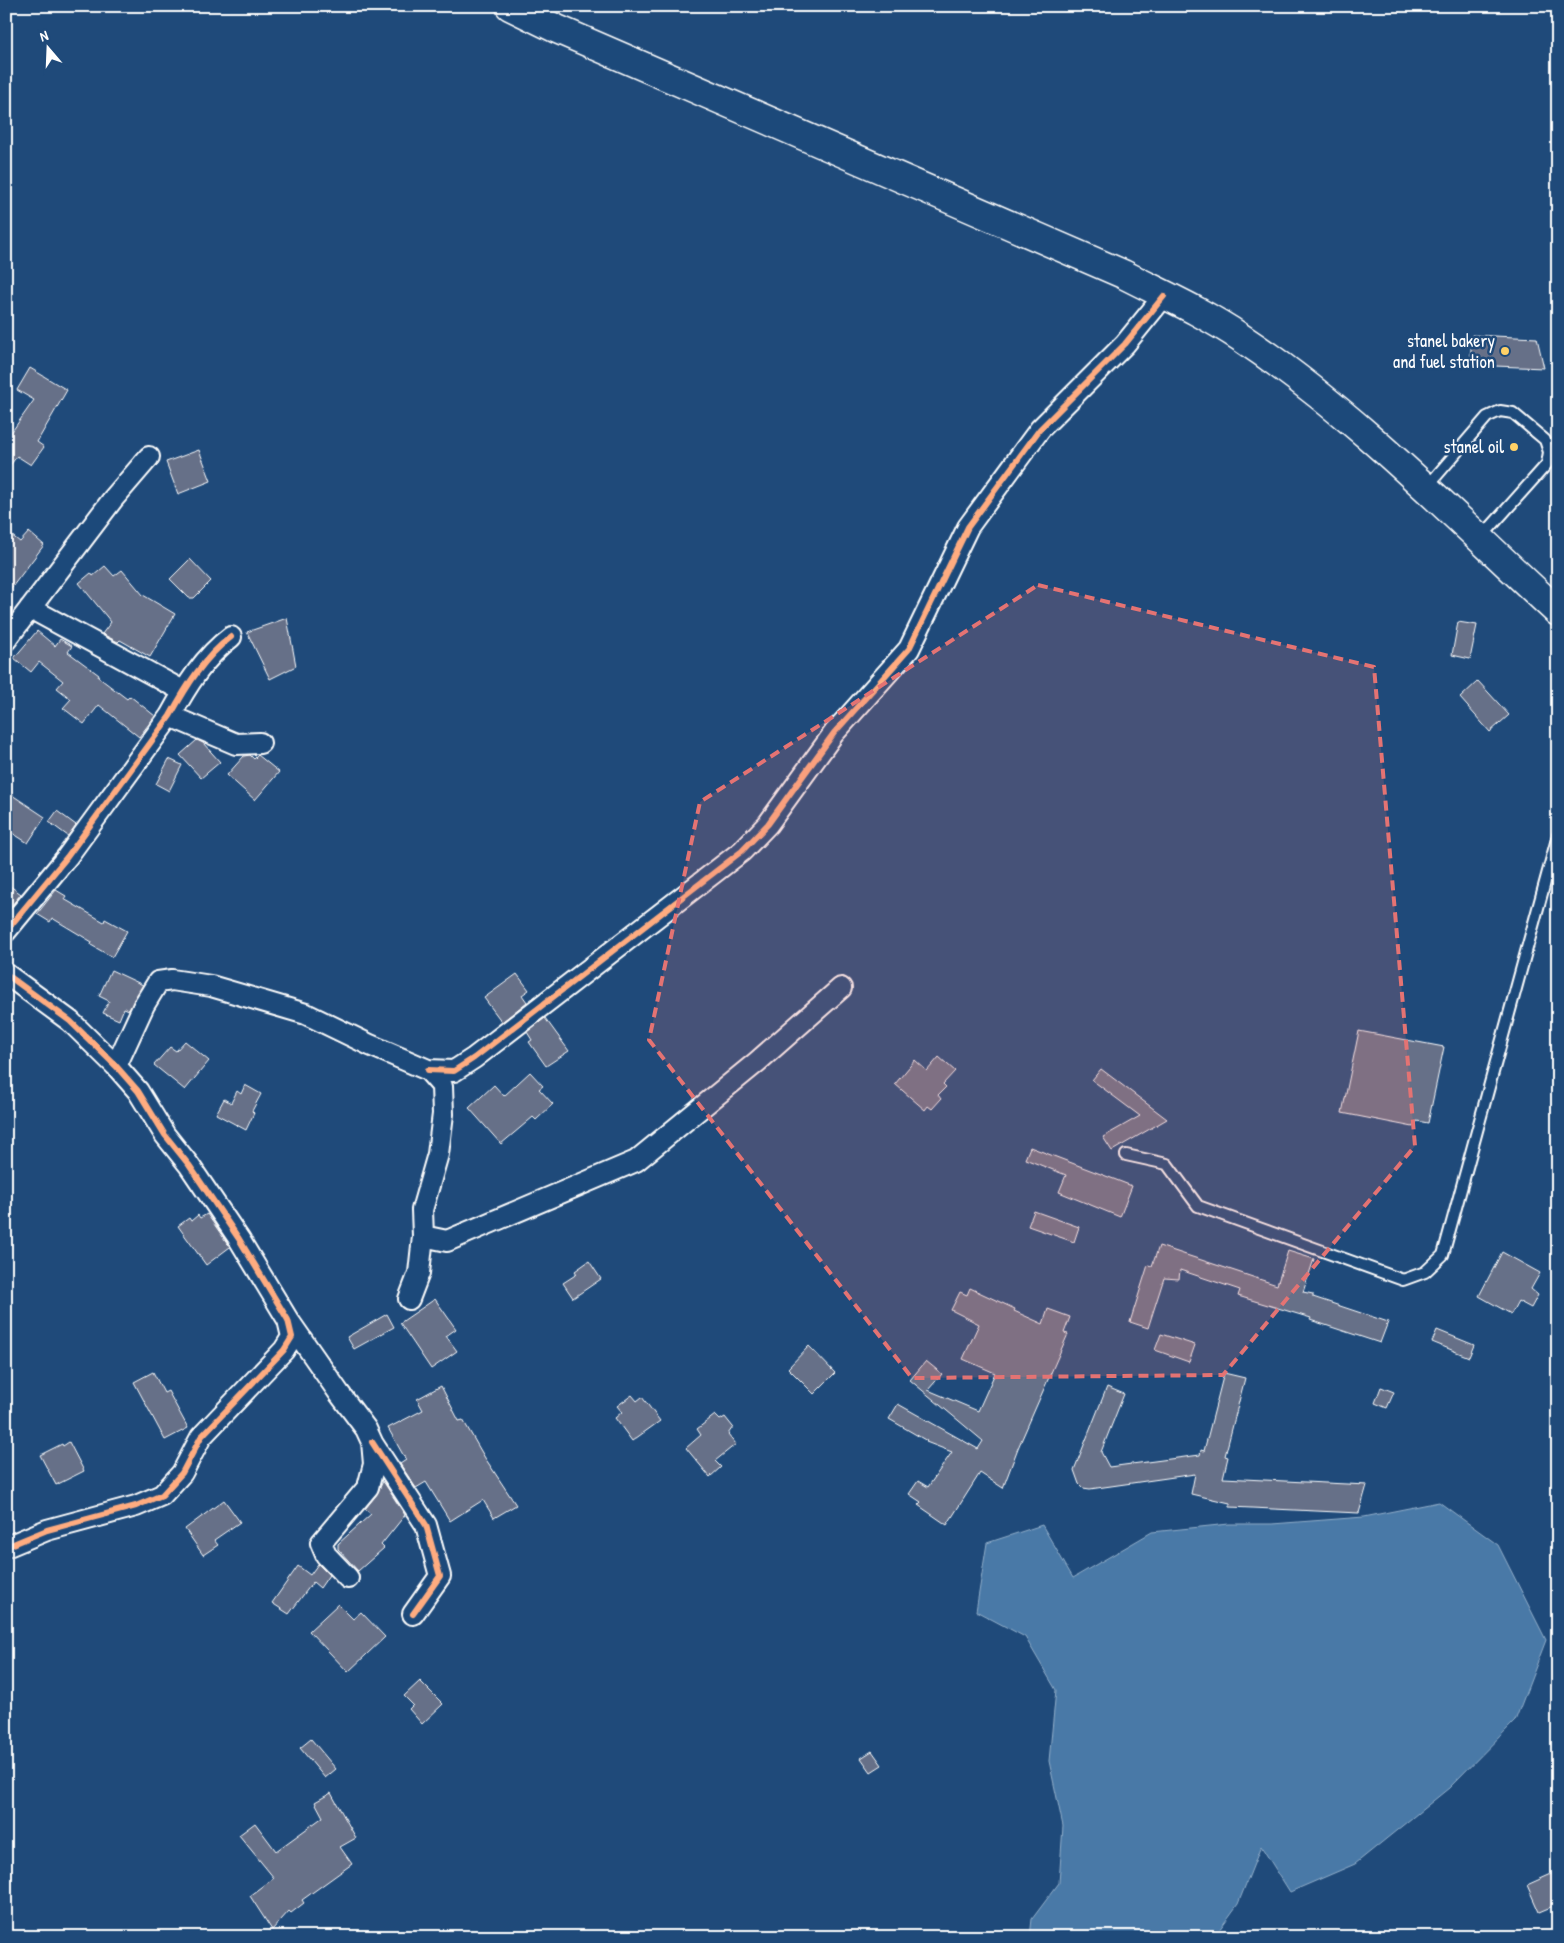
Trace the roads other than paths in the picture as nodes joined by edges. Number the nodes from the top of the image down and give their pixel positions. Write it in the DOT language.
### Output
graph roads {
  1 [pos="510,6"];
  2 [pos="1164,296"];
  3 [pos="149,457"];
  4 [pos="1426,489"];
  5 [pos="1480,539"];
  6 [pos="30,608"];
  7 [pos="1558,612"];
  8 [pos="231,637"];
  9 [pos="6,640"];
  10 [pos="183,691"];
  11 [pos="170,716"];
  12 [pos="260,743"];
  13 [pos="1558,835"];
  14 [pos="6,931"];
  15 [pos="6,974"];
  16 [pos="841,988"];
  17 [pos="116,1066"];
  18 [pos="428,1070"];
  19 [pos="1126,1155"];
  20 [pos="423,1236"];
  21 [pos="409,1299"];
  22 [pos="288,1320"];
  23 [pos="372,1442"];
  24 [pos="6,1547"];
  25 [pos="348,1578"];
  26 [pos="413,1614"];
  1 -- 2 [label="main road"];
  2 -- 4 [label="main road"];
  2 -- 18 [label="street"];
  3 -- 6 [label="street"];
  4 -- 5 [label="main road"];
  4 -- 5 [label="lane"];
  5 -- 7 [label="main road"];
  6 -- 9 [label="street"];
  6 -- 10 [label="street"];
  8 -- 10 [label="street"];
  10 -- 11 [label="street"];
  11 -- 12 [label="street"];
  11 -- 14 [label="street"];
  13 -- 19 [label="lane"];
  15 -- 17 [label="street"];
  16 -- 20 [label="street"];
  17 -- 18 [label="street"];
  17 -- 22 [label="street"];
  18 -- 20 [label="street"];
  20 -- 21 [label="street"];
  22 -- 23 [label="street"];
  22 -- 24 [label="street"];
  23 -- 25 [label="street"];
  23 -- 26 [label="street"];
}
